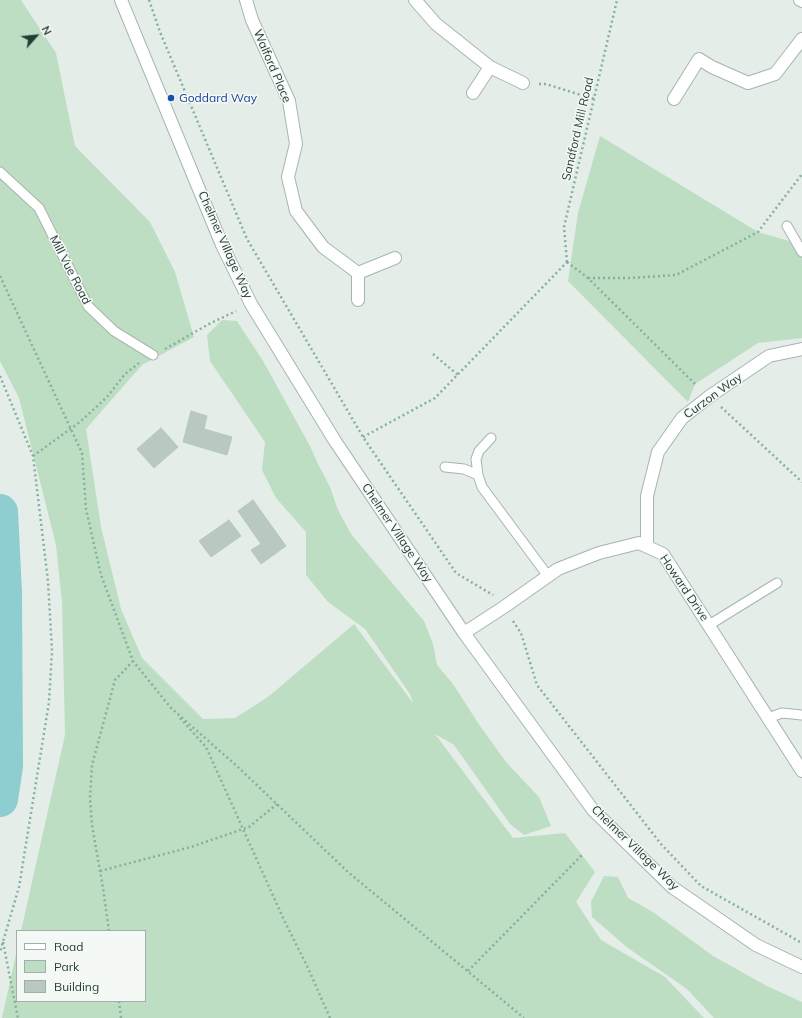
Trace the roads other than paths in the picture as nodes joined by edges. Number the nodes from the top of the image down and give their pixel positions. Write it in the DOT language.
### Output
graph roads {
  1 [pos="121,0"];
  2 [pos="246,0"];
  3 [pos="415,0"];
  4 [pos="802,39"];
  5 [pos="490,67"];
  6 [pos="523,83"];
  7 [pos="473,93"];
  8 [pos="674,100"];
  9 [pos="0,172"];
  10 [pos="788,226"];
  11 [pos="802,252"];
  12 [pos="395,258"];
  13 [pos="358,273"];
  14 [pos="358,300"];
  15 [pos="802,349"];
  16 [pos="153,355"];
  17 [pos="491,438"];
  18 [pos="445,467"];
  19 [pos="478,476"];
  20 [pos="647,546"];
  21 [pos="548,576"];
  22 [pos="777,583"];
  23 [pos="710,625"];
  24 [pos="464,633"];
  25 [pos="802,715"];
  26 [pos="768,718"];
  27 [pos="802,771"];
  28 [pos="802,966"];
  1 -- 24 [label="street, Chelmer Village Way"];
  2 -- 13 [label="street, Walford Place"];
  3 -- 5 [label="street"];
  4 -- 8 [label="street"];
  5 -- 6 [label="street"];
  5 -- 7 [label="street"];
  9 -- 16 [label="lane, Mill Vue Road"];
  10 -- 11 [label="lane"];
  12 -- 13 [label="street"];
  13 -- 14 [label="street"];
  15 -- 20 [label="street, Curzon Way"];
  17 -- 19 [label="lane"];
  18 -- 19 [label="lane"];
  19 -- 21 [label="lane"];
  20 -- 21 [label="street, Howard Drive"];
  20 -- 23 [label="street, Howard Drive"];
  21 -- 24 [label="street, Howard Drive"];
  22 -- 23 [label="lane"];
  23 -- 26 [label="street, Howard Drive"];
  24 -- 28 [label="street, Chelmer Village Way"];
  25 -- 26 [label="lane"];
  26 -- 27 [label="street, Howard Drive"];
}
